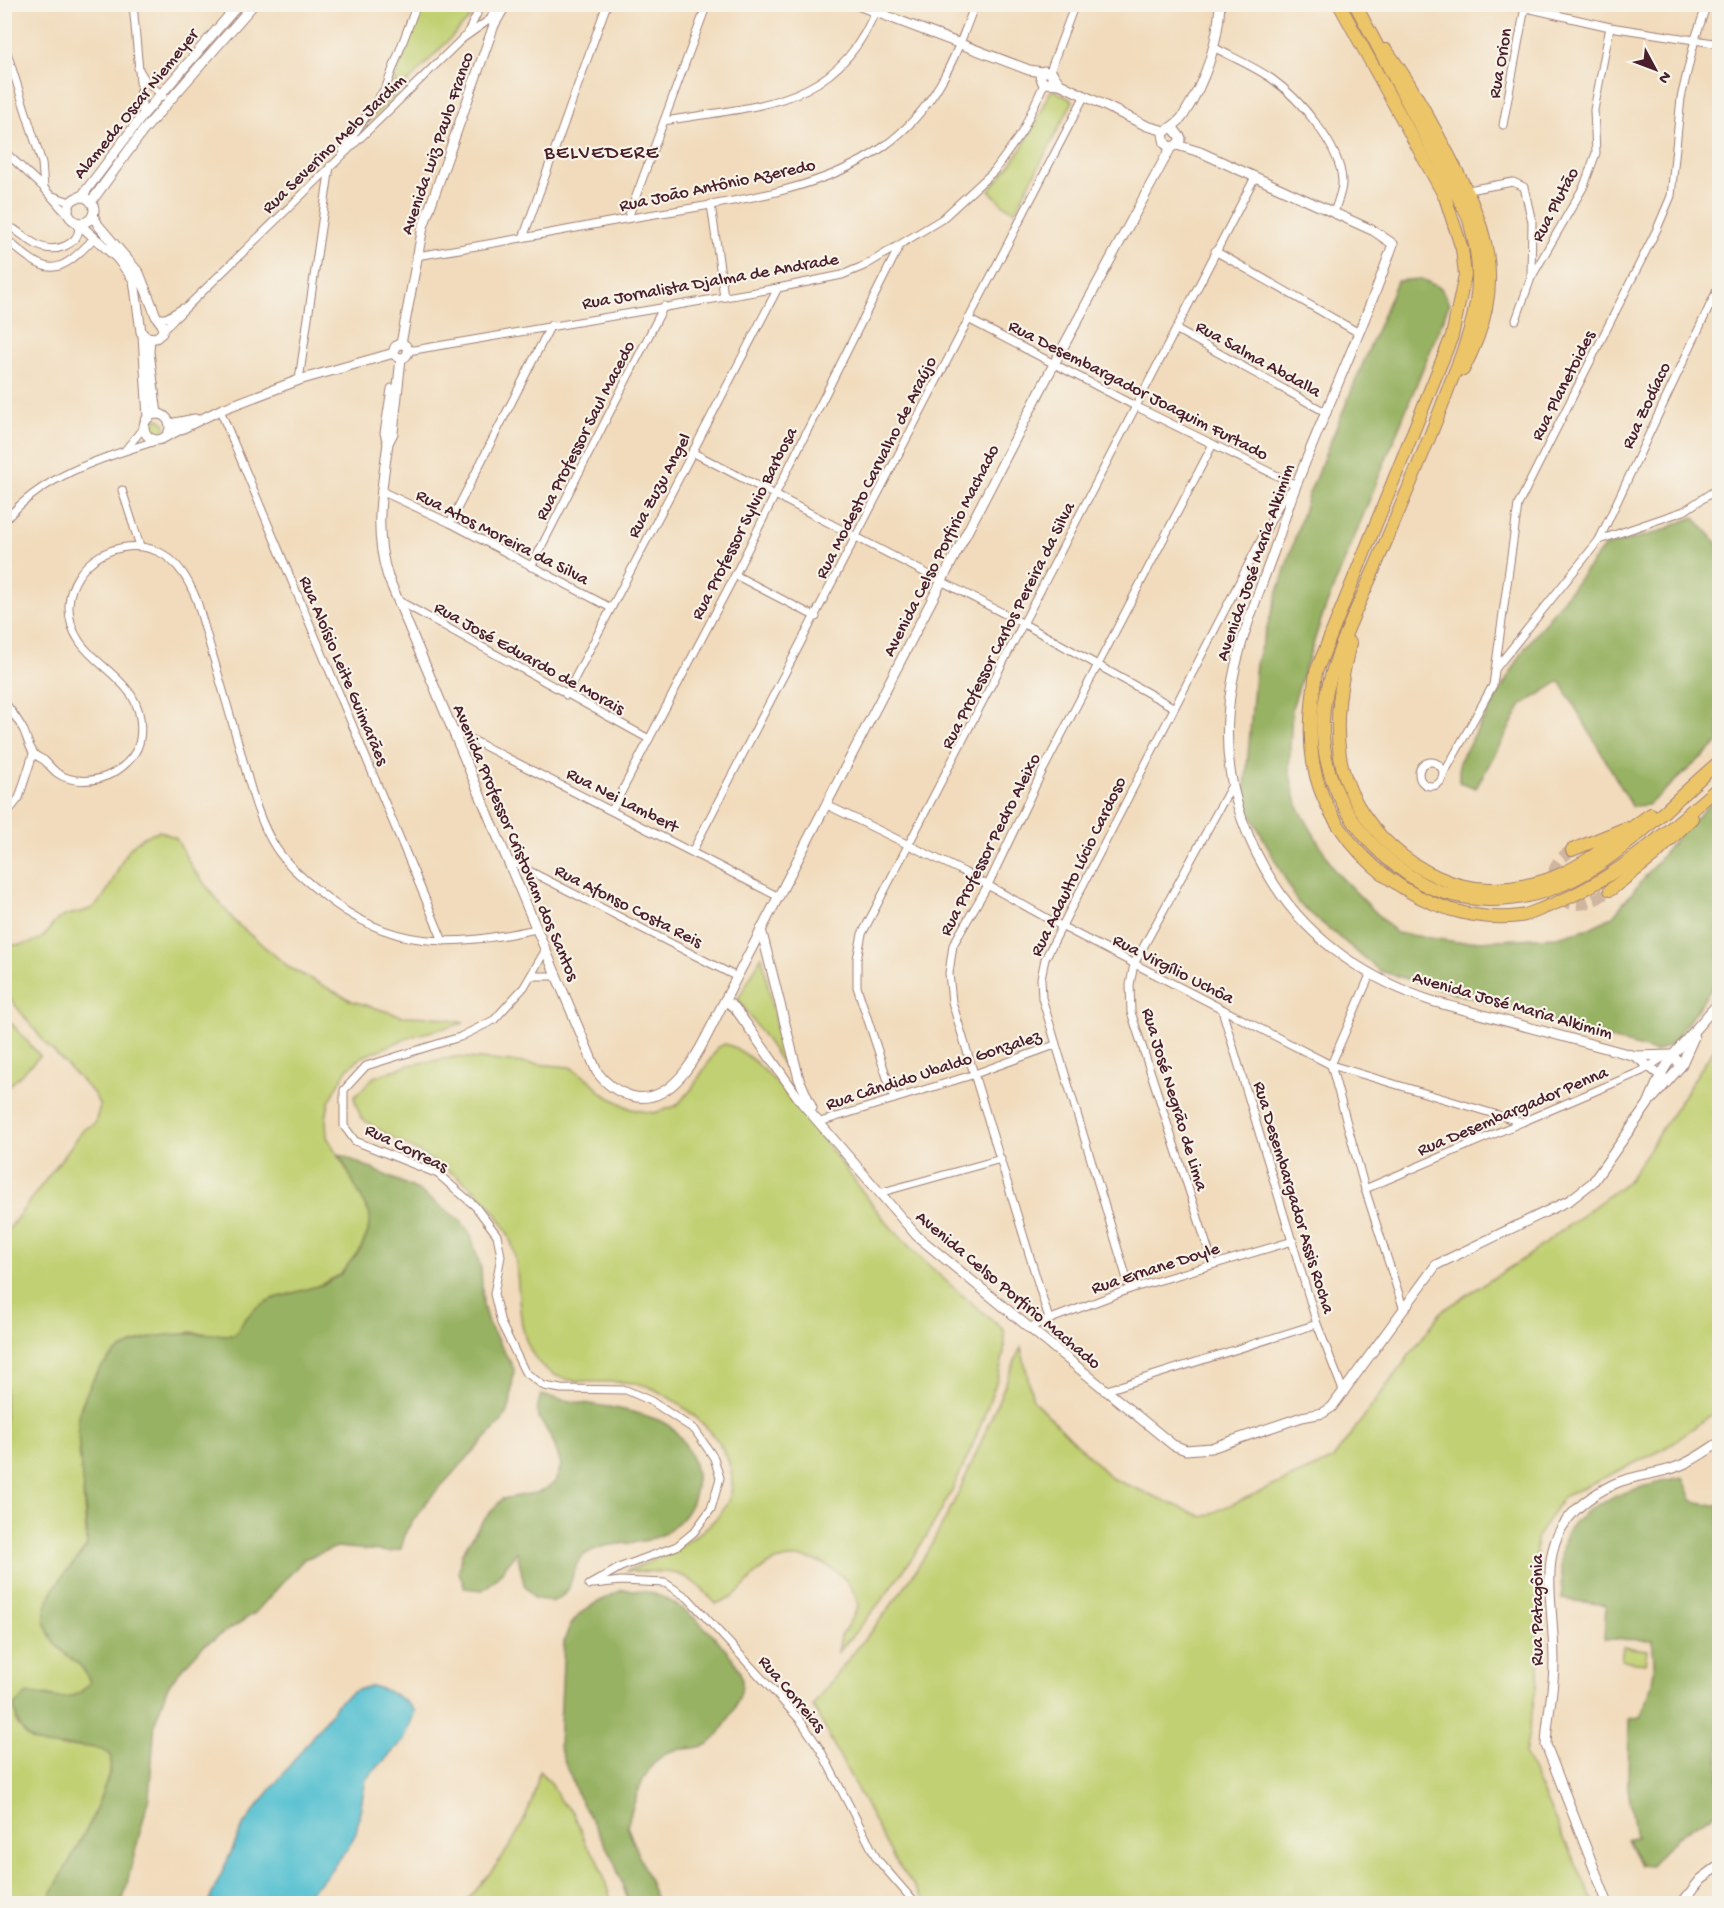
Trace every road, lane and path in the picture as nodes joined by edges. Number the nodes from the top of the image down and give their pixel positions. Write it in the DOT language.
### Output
graph roads {
  1 [pos="134,4"];
  2 [pos="239,4"];
  3 [pos="254,4"];
  4 [pos="466,4"];
  5 [pos="607,4"];
  6 [pos="707,4"];
  7 [pos="855,4"];
  8 [pos="975,4"];
  9 [pos="1075,4"];
  10 [pos="1220,4"];
  11 [pos="1339,4"];
  12 [pos="1355,4"];
  13 [pos="1509,4"];
  14 [pos="1707,4"];
  15 [pos="418,5"];
  16 [pos="503,6"];
  17 [pos="1525,7"];
  18 [pos="877,8"];
  19 [pos="493,21"];
  20 [pos="1366,24"];
  21 [pos="1610,27"];
  22 [pos="462,39"];
  23 [pos="1695,39"];
  24 [pos="4,43"];
  25 [pos="960,44"];
  26 [pos="1719,44"];
  27 [pos="1215,48"];
  28 [pos="137,66"];
  29 [pos="1049,78"];
  30 [pos="161,94"];
  31 [pos="1085,95"];
  32 [pos="163,109"];
  33 [pos="143,115"];
  34 [pos="664,121"];
  35 [pos="1503,125"];
  36 [pos="1172,138"];
  37 [pos="4,151"];
  38 [pos="332,164"];
  39 [pos="1256,177"];
  40 [pos="44,188"];
  41 [pos="1470,194"];
  42 [pos="51,195"];
  43 [pos="81,196"];
  44 [pos="92,201"];
  45 [pos="70,202"];
  46 [pos="711,204"];
  47 [pos="1334,212"];
  48 [pos="93,215"];
  49 [pos="628,218"];
  50 [pos="74,221"];
  51 [pos="14,229"];
  52 [pos="95,237"];
  53 [pos="523,238"];
  54 [pos="6,239"];
  55 [pos="898,248"];
  56 [pos="1215,251"];
  57 [pos="416,256"];
  58 [pos="1531,278"];
  59 [pos="1719,284"];
  60 [pos="778,288"];
  61 [pos="724,297"];
  62 [pos="187,306"];
  63 [pos="664,306"];
  64 [pos="158,317"];
  65 [pos="968,319"];
  66 [pos="1516,320"];
  67 [pos="141,324"];
  68 [pos="551,325"];
  69 [pos="1177,330"];
  70 [pos="162,331"];
  71 [pos="1359,333"];
  72 [pos="147,337"];
  73 [pos="400,352"];
  74 [pos="1054,364"];
  75 [pos="299,380"];
  76 [pos="1137,407"];
  77 [pos="220,410"];
  78 [pos="1328,413"];
  79 [pos="157,414"];
  80 [pos="209,416"];
  81 [pos="1436,422"];
  82 [pos="146,423"];
  83 [pos="170,424"];
  84 [pos="163,438"];
  85 [pos="1213,444"];
  86 [pos="124,451"];
  87 [pos="692,452"];
  88 [pos="1296,484"];
  89 [pos="1719,487"];
  90 [pos="122,490"];
  91 [pos="381,491"];
  92 [pos="775,495"];
  93 [pos="4,522"];
  94 [pos="450,524"];
  95 [pos="855,537"];
  96 [pos="1599,540"];
  97 [pos="140,546"];
  98 [pos="531,567"];
  99 [pos="735,575"];
  100 [pos="942,582"];
  101 [pos="396,600"];
  102 [pos="1358,607"];
  103 [pos="611,608"];
  104 [pos="816,617"];
  105 [pos="1024,624"];
  106 [pos="1099,665"];
  107 [pos="1496,668"];
  108 [pos="566,695"];
  109 [pos="4,701"];
  110 [pos="1173,707"];
  111 [pos="452,730"];
  112 [pos="649,739"];
  113 [pos="33,754"];
  114 [pos="1719,761"];
  115 [pos="1442,777"];
  116 [pos="1232,785"];
  117 [pos="1719,787"];
  118 [pos="1684,791"];
  119 [pos="828,805"];
  120 [pos="612,810"];
  121 [pos="4,817"];
  122 [pos="1636,825"];
  123 [pos="909,844"];
  124 [pos="1572,850"];
  125 [pos="692,852"];
  126 [pos="508,860"];
  127 [pos="988,885"];
  128 [pos="1610,890"];
  129 [pos="779,897"];
  130 [pos="1061,926"];
  131 [pos="536,929"];
  132 [pos="761,929"];
  133 [pos="443,941"];
  134 [pos="545,951"];
  135 [pos="1134,964"];
  136 [pos="1370,975"];
  137 [pos="532,976"];
  138 [pos="556,976"];
  139 [pos="735,976"];
  140 [pos="725,1000"];
  141 [pos="1719,1001"];
  142 [pos="1222,1010"];
  143 [pos="1697,1029"];
  144 [pos="1055,1046"];
  145 [pos="1671,1054"];
  146 [pos="1635,1056"];
  147 [pos="1331,1065"];
  148 [pos="1681,1066"];
  149 [pos="1649,1067"];
  150 [pos="972,1075"];
  151 [pos="1660,1076"];
  152 [pos="1675,1076"];
  153 [pos="894,1100"];
  154 [pos="1648,1104"];
  155 [pos="818,1119"];
  156 [pos="1521,1122"];
  157 [pos="1001,1159"];
  158 [pos="1365,1190"];
  159 [pos="879,1193"];
  160 [pos="1293,1241"];
  161 [pos="1213,1264"];
  162 [pos="1130,1289"];
  163 [pos="1403,1307"];
  164 [pos="1049,1319"];
  165 [pos="1317,1324"];
  166 [pos="1027,1328"];
  167 [pos="1104,1391"];
  168 [pos="1344,1393"];
  169 [pos="1719,1442"];
  170 [pos="589,1585"];
  171 [pos="1719,1865"];
  172 [pos="916,1904"];
  173 [pos="1608,1904"];
  174 [pos="1681,1904"];
  1 -- 28 [label="street"];
  2 -- 30 [label="street, Alameda Oscar Niemeyer"];
  3 -- 32 [label="street, Alameda Oscar Niemeyer"];
  4 -- 22 [label="street"];
  5 -- 53 [label="street"];
  6 -- 34 [label="street"];
  7 -- 18 [label="street"];
  8 -- 25 [label="street, Rua João Antônio Azeredo"];
  9 -- 29 [label="street, Rua Jornalista Djalma de Andrade"];
  10 -- 27 [label="street, Avenida Celso Porfirio Machado"];
  11 -- 117 [label="highway"];
  12 -- 20 [label="highway"];
  13 -- 17 [label="street"];
  14 -- 23 [label="street, Rua Planetoides"];
  15 -- 38 [label="street"];
  16 -- 19 [label="street, Avenida Luiz Paulo Franco"];
  17 -- 21 [label="street"];
  17 -- 35 [label="street, Rua Orion"];
  18 -- 25 [label="street"];
  18 -- 34 [label="street"];
  19 -- 22 [label="street, Rua Severino Melo Jardim"];
  19 -- 57 [label="street, Avenida Luiz Paulo Franco"];
  20 -- 41 [label="highway"];
  20 -- 81 [label="highway"];
  21 -- 23 [label="street"];
  21 -- 58 [label="street, Rua Plutão"];
  22 -- 38 [label="street, Rua Severino Melo Jardim"];
  23 -- 26 [label="street"];
  23 -- 107 [label="street, Rua Planetoides"];
  24 -- 40 [label="street"];
  25 -- 29 [label="street"];
  25 -- 46 [label="street, Rua João Antônio Azeredo"];
  27 -- 36 [label="street, Avenida Celso Porfirio Machado"];
  27 -- 47 [label="street"];
  28 -- 30 [label="street"];
  28 -- 33 [label="street"];
  29 -- 31 [label="street"];
  29 -- 55 [label="street, Rua Jornalista Djalma de Andrade"];
  30 -- 32 [label="street"];
  30 -- 33 [label="street, Alameda Oscar Niemeyer"];
  31 -- 36 [label="street"];
  31 -- 65 [label="street, Rua Modesto Carvalho de Araújo"];
  32 -- 44 [label="street, Alameda Oscar Niemeyer"];
  33 -- 43 [label="street, Alameda Oscar Niemeyer"];
  34 -- 49 [label="street"];
  36 -- 39 [label="street"];
  36 -- 74 [label="street, Avenida Celso Porfirio Machado"];
  37 -- 40 [label="street"];
  38 -- 62 [label="street, Rua Severino Melo Jardim"];
  38 -- 75 [label="street"];
  39 -- 47 [label="street"];
  39 -- 56 [label="street, Rua Professor Carlos Pereira da Silva"];
  40 -- 42 [label="street"];
  41 -- 58 [label="street"];
  41 -- 81 [label="highway"];
  42 -- 45 [label="street"];
  42 -- 50 [label="street"];
  43 -- 44 [label="street"];
  43 -- 45 [label="street"];
  44 -- 48 [label="street"];
  45 -- 50 [label="street"];
  46 -- 49 [label="street, Rua João Antônio Azeredo"];
  46 -- 61 [label="street"];
  47 -- 71 [label="street, Avenida José Maria Alkimim"];
  48 -- 50 [label="street"];
  48 -- 64 [label="street"];
  49 -- 53 [label="street, Rua João Antônio Azeredo"];
  50 -- 51 [label="street"];
  50 -- 52 [label="street"];
  52 -- 54 [label="street"];
  52 -- 67 [label="street"];
  53 -- 57 [label="street, Rua João Antônio Azeredo"];
  55 -- 60 [label="street, Rua Jornalista Djalma de Andrade"];
  55 -- 92 [label="street, Rua Professor Sylvio Barbosa"];
  56 -- 69 [label="street, Rua Professor Carlos Pereira da Silva"];
  56 -- 71 [label="street"];
  57 -- 73 [label="street, Avenida Luiz Paulo Franco"];
  58 -- 66 [label="street, Rua Plutão"];
  59 -- 96 [label="street, Rua Zodíaco"];
  60 -- 61 [label="street, Rua Jornalista Djalma de Andrade"];
  60 -- 87 [label="street, Rua Zuzu Angel"];
  61 -- 63 [label="street, Rua Jornalista Djalma de Andrade"];
  62 -- 64 [label="street, Rua Severino Melo Jardim"];
  62 -- 70 [label="street, Rua Severino Melo Jardim"];
  63 -- 68 [label="street, Rua Jornalista Djalma de Andrade"];
  63 -- 98 [label="street, Rua Professor Saul Macedo"];
  64 -- 67 [label="street"];
  64 -- 70 [label="street"];
  65 -- 74 [label="street, Rua Desembargador Joaquim Furtado"];
  65 -- 95 [label="street, Rua Modesto Carvalho de Araújo"];
  67 -- 72 [label="street"];
  68 -- 73 [label="street, Rua Jornalista Djalma de Andrade"];
  68 -- 94 [label="street"];
  69 -- 76 [label="street, Rua Professor Carlos Pereira da Silva"];
  69 -- 78 [label="street, Rua Salma Abdalla"];
  70 -- 72 [label="street"];
  71 -- 78 [label="street, Avenida José Maria Alkimim"];
  72 -- 79 [label="street"];
  72 -- 82 [label="street"];
  73 -- 75 [label="street, Rua Jornalista Djalma de Andrade"];
  73 -- 91 [label="street, Avenida Professor Cristovam dos Santos"];
  74 -- 76 [label="street, Rua Desembargador Joaquim Furtado"];
  74 -- 100 [label="street, Avenida Celso Porfirio Machado"];
  75 -- 77 [label="street, Rua Jornalista Djalma de Andrade"];
  76 -- 85 [label="street, Rua Desembargador Joaquim Furtado"];
  76 -- 105 [label="street, Rua Professor Carlos Pereira da Silva"];
  77 -- 80 [label="street, Rua Jornalista Djalma de Andrade"];
  77 -- 133 [label="street, Rua Aloísio Leite Guimarães"];
  78 -- 88 [label="street, Avenida José Maria Alkimim"];
  79 -- 82 [label="street"];
  79 -- 83 [label="street"];
  80 -- 83 [label="street, Rua Jornalista Djalma de Andrade"];
  80 -- 84 [label="street, Rua Jornalista Djalma de Andrade"];
  81 -- 102 [label="highway"];
  82 -- 84 [label="street"];
  82 -- 86 [label="street, Rua Jornalista Djalma de Andrade"];
  83 -- 84 [label="street"];
  84 -- 86 [label="street, Rua Jornalista Djalma de Andrade"];
  85 -- 88 [label="street, Rua Desembargador Joaquim Furtado"];
  85 -- 106 [label="street, Rua Professor Pedro Aleixo"];
  86 -- 93 [label="street, Rua Jornalista Djalma de Andrade"];
  87 -- 92 [label="street"];
  87 -- 103 [label="street, Rua Zuzu Angel"];
  88 -- 110 [label="street, Rua Adaulto Lúcio Cardoso"];
  88 -- 116 [label="street, Avenida José Maria Alkimim"];
  89 -- 96 [label="street"];
  90 -- 97 [label="street"];
  91 -- 94 [label="street, Rua Atos Moreira da Silva"];
  91 -- 101 [label="street, Avenida Professor Cristovam dos Santos"];
  92 -- 95 [label="street"];
  92 -- 99 [label="street, Rua Professor Sylvio Barbosa"];
  94 -- 98 [label="street, Rua Atos Moreira da Silva"];
  95 -- 100 [label="street"];
  95 -- 104 [label="street, Rua Modesto Carvalho de Araújo"];
  96 -- 107 [label="street, Rua Zodíaco"];
  97 -- 113 [label="street"];
  97 -- 133 [label="street"];
  98 -- 103 [label="street, Rua Atos Moreira da Silva"];
  99 -- 104 [label="street"];
  99 -- 112 [label="street, Rua Professor Sylvio Barbosa"];
  100 -- 105 [label="street"];
  100 -- 119 [label="street, Avenida Celso Porfirio Machado"];
  101 -- 108 [label="street, Rua José Eduardo de Morais"];
  101 -- 111 [label="street, Avenida Professor Cristovam dos Santos"];
  102 -- 118 [label="highway"];
  102 -- 122 [label="highway"];
  103 -- 108 [label="street, Rua Zuzu Angel"];
  104 -- 125 [label="street, Rua Modesto Carvalho de Araújo"];
  105 -- 106 [label="street"];
  105 -- 123 [label="street, Rua Professor Carlos Pereira da Silva"];
  106 -- 110 [label="street"];
  106 -- 127 [label="street, Rua Professor Pedro Aleixo"];
  107 -- 115 [label="street, Rua Planetoides"];
  108 -- 112 [label="street, Rua José Eduardo de Morais"];
  109 -- 113 [label="street"];
  110 -- 130 [label="street, Rua Adaulto Lúcio Cardoso"];
  111 -- 120 [label="street, Rua Nei Lambert"];
  111 -- 126 [label="street, Avenida Professor Cristovam dos Santos"];
  112 -- 120 [label="street, Rua Professor Sylvio Barbosa"];
  113 -- 121 [label="street"];
  114 -- 118 [label="highway"];
  116 -- 135 [label="street, Rua José Negrão de Lima"];
  116 -- 136 [label="street, Avenida José Maria Alkimim"];
  117 -- 128 [label="highway"];
  118 -- 122 [label="highway"];
  119 -- 123 [label="street, Rua Virgílio Uchôa"];
  119 -- 129 [label="street, Avenida Celso Porfirio Machado"];
  120 -- 125 [label="street, Rua Nei Lambert"];
  122 -- 124 [label="highway"];
  123 -- 127 [label="street, Rua Virgílio Uchôa"];
  123 -- 153 [label="street, Rua Professor Carlos Pereira da Silva"];
  125 -- 129 [label="street, Rua Nei Lambert"];
  126 -- 131 [label="street, Avenida Professor Cristovam dos Santos"];
  126 -- 139 [label="street, Rua Afonso Costa Reis"];
  127 -- 130 [label="street, Rua Virgílio Uchôa"];
  127 -- 150 [label="street, Rua Professor Pedro Aleixo"];
  129 -- 132 [label="street, Avenida Celso Porfirio Machado"];
  130 -- 135 [label="street, Rua Virgílio Uchôa"];
  130 -- 144 [label="street, Rua Adaulto Lúcio Cardoso"];
  131 -- 133 [label="street"];
  131 -- 134 [label="street, Avenida Professor Cristovam dos Santos"];
  132 -- 139 [label="street, Avenida Celso Porfirio Machado"];
  132 -- 155 [label="street, Avenida Celso Porfirio Machado"];
  134 -- 137 [label="street, Rua Correas"];
  134 -- 138 [label="street, Avenida Professor Cristovam dos Santos"];
  135 -- 142 [label="street, Rua Virgílio Uchôa"];
  135 -- 161 [label="street, Rua José Negrão de Lima"];
  136 -- 146 [label="street, Avenida José Maria Alkimim"];
  136 -- 147 [label="street"];
  137 -- 138 [label="street"];
  137 -- 170 [label="street, Rua Correas"];
  138 -- 140 [label="street, Avenida Professor Cristovam dos Santos"];
  139 -- 140 [label="street, Avenida Celso Porfirio Machado"];
  140 -- 155 [label="street, Avenida Celso Porfirio Machado"];
  141 -- 143 [label="street"];
  142 -- 147 [label="street, Rua Virgílio Uchôa"];
  142 -- 160 [label="street, Rua Desembargador Assis Rocha"];
  143 -- 145 [label="street"];
  143 -- 148 [label="street"];
  144 -- 150 [label="street, Rua Cândido Ubaldo Gonzalez"];
  144 -- 162 [label="street, Rua Adaulto Lúcio Cardoso"];
  145 -- 146 [label="street, Avenida José Maria Alkimim"];
  145 -- 148 [label="street"];
  145 -- 149 [label="street, Rua Desembargador Penna"];
  145 -- 151 [label="street"];
  146 -- 149 [label="street, Avenida José Maria Alkimim"];
  147 -- 156 [label="street, Rua Virgílio Uchôa"];
  147 -- 158 [label="street"];
  148 -- 152 [label="street"];
  149 -- 151 [label="street, Avenida José Maria Alkimim"];
  149 -- 156 [label="street, Rua Desembargador Penna"];
  150 -- 153 [label="street, Rua Cândido Ubaldo Gonzalez"];
  150 -- 157 [label="street, Rua Professor Pedro Aleixo"];
  151 -- 152 [label="street"];
  151 -- 154 [label="street"];
  152 -- 154 [label="street"];
  153 -- 155 [label="street, Rua Cândido Ubaldo Gonzalez"];
  154 -- 163 [label="street"];
  155 -- 159 [label="street, Avenida Celso Porfirio Machado"];
  156 -- 158 [label="street, Rua Desembargador Penna"];
  157 -- 159 [label="street"];
  157 -- 164 [label="street, Rua Professor Pedro Aleixo"];
  158 -- 163 [label="street"];
  159 -- 166 [label="street, Avenida Celso Porfirio Machado"];
  160 -- 161 [label="street, Rua Ernane Doyle"];
  160 -- 165 [label="street, Rua Desembargador Assis Rocha"];
  161 -- 162 [label="street, Rua Ernane Doyle"];
  162 -- 164 [label="street, Rua Ernane Doyle"];
  163 -- 168 [label="street"];
  164 -- 166 [label="street, Rua Ernane Doyle"];
  165 -- 167 [label="street"];
  165 -- 168 [label="street, Rua Desembargador Assis Rocha"];
  166 -- 167 [label="street, Avenida Celso Porfirio Machado"];
  167 -- 168 [label="street, Avenida Celso Porfirio Machado"];
  169 -- 173 [label="street, Rua Patagônia"];
  170 -- 172 [label="street, Rua Correias"];
  171 -- 174 [label="street"];
}
